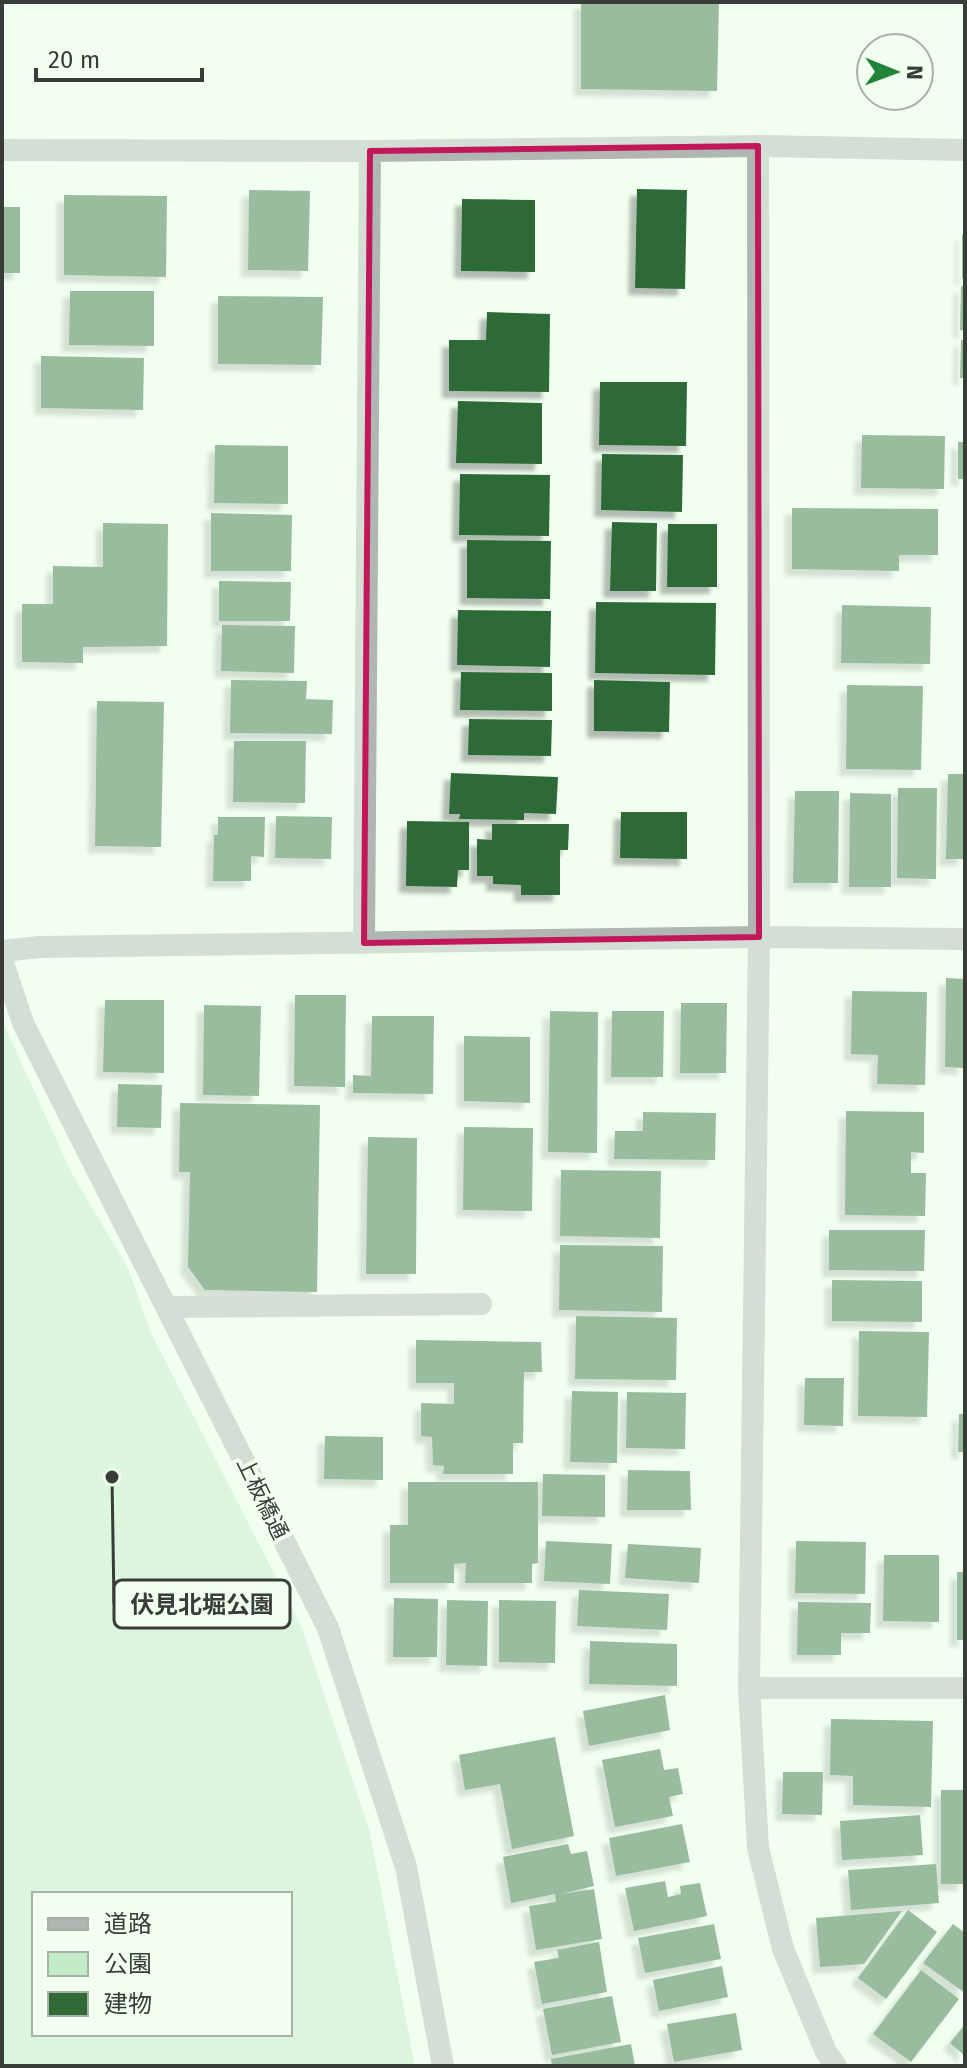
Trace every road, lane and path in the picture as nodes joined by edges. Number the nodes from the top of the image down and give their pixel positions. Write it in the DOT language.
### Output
graph roads {
  1 [pos="758,146"];
  2 [pos="2,150"];
  3 [pos="965,150"];
  4 [pos="370,151"];
  5 [pos="759,937"];
  6 [pos="965,939"];
  7 [pos="364,943"];
  8 [pos="2,951"];
  9 [pos="2,960"];
  10 [pos="481,1304"];
  11 [pos="168,1307"];
  12 [pos="749,1688"];
  13 [pos="965,1688"];
  14 [pos="443,2066"];
  15 [pos="836,2066"];
  1 -- 3 [label="street"];
  1 -- 4 [label="street"];
  1 -- 5 [label="street"];
  2 -- 4 [label="street"];
  4 -- 7 [label="street"];
  5 -- 6 [label="street"];
  5 -- 7 [label="street"];
  5 -- 12 [label="street"];
  7 -- 8 [label="street"];
  9 -- 11 [label="street, 上板橋通"];
  10 -- 11 [label="street"];
  11 -- 14 [label="street, 上板橋通"];
  12 -- 13 [label="street"];
  12 -- 15 [label="street"];
}
